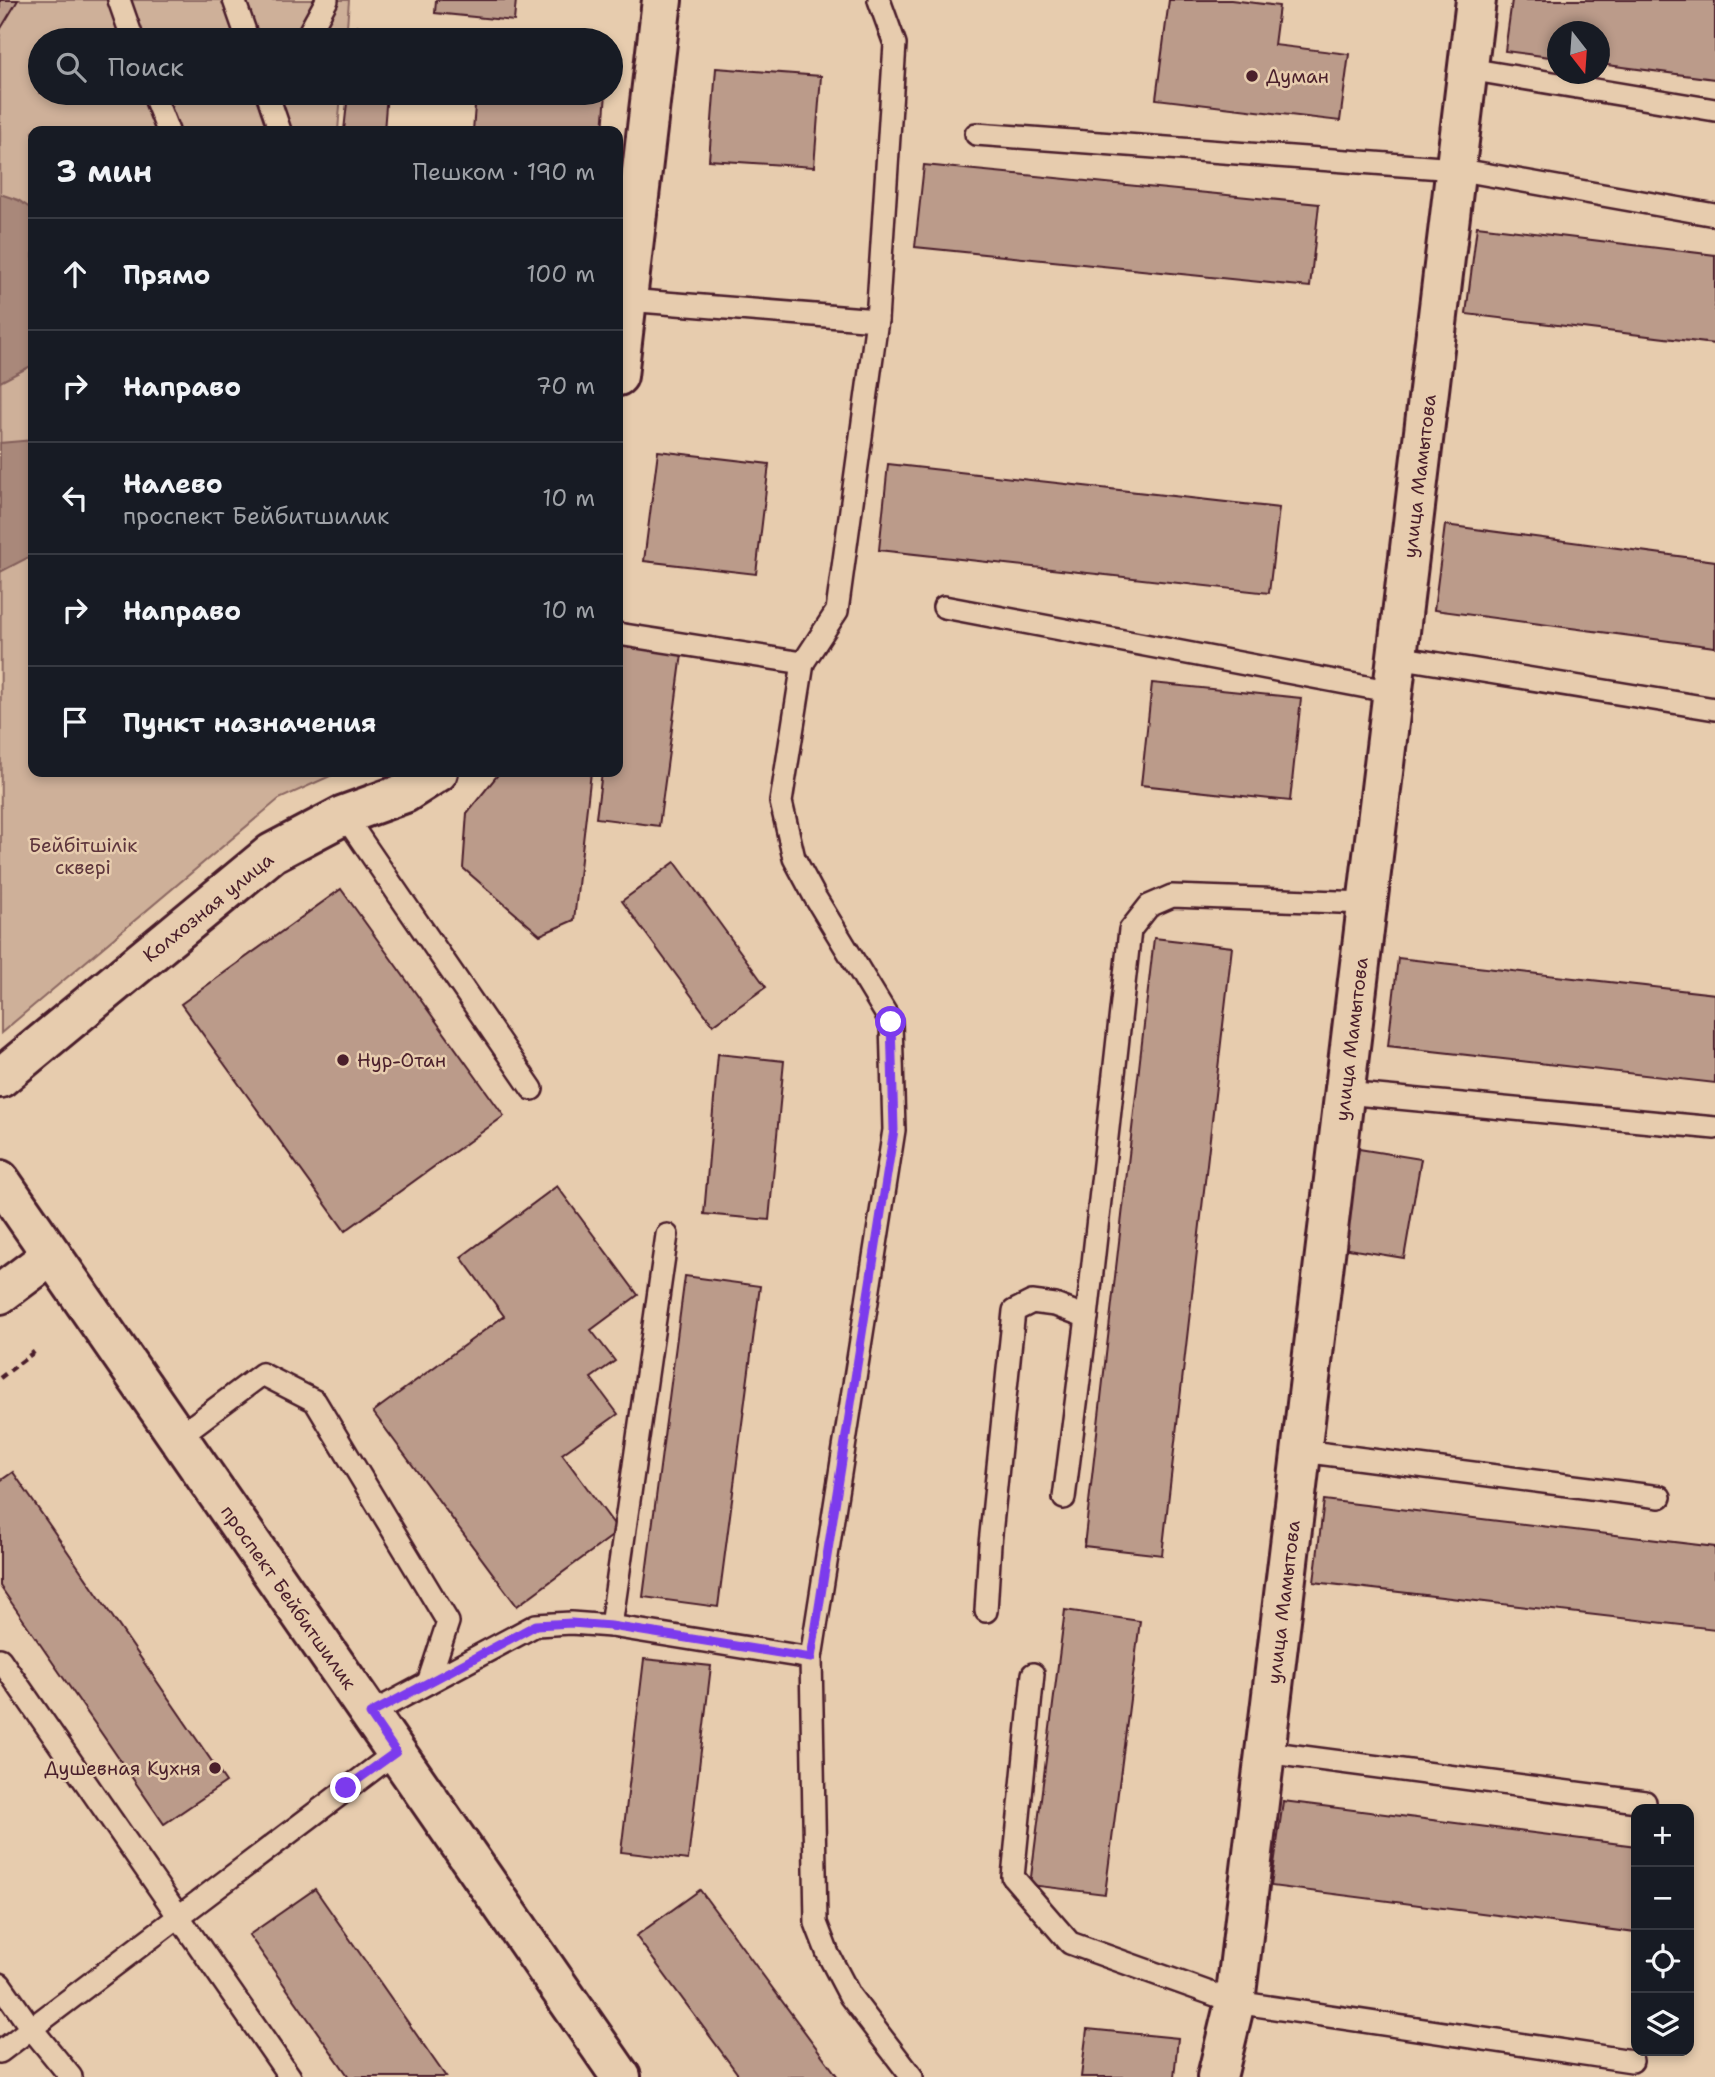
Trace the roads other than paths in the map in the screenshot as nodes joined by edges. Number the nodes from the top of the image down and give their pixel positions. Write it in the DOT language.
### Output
graph roads {
  1 [pos="119,0"];
  2 [pos="234,0"];
  3 [pos="327,0"];
  4 [pos="662,0"];
  5 [pos="879,0"];
  6 [pos="1476,0"];
  7 [pos="129,28"];
  8 [pos="244,28"];
  9 [pos="312,28"];
  10 [pos="1468,69"];
  11 [pos="158,105"];
  12 [pos="274,105"];
  13 [pos="1715,110"];
  14 [pos="166,126"];
  15 [pos="279,126"];
  16 [pos="976,134"];
  17 [pos="1456,169"];
  18 [pos="1715,215"];
  19 [pos="627,300"];
  20 [pos="877,320"];
  21 [pos="623,334"];
  22 [pos="944,607"];
  23 [pos="623,635"];
  24 [pos="803,663"];
  25 [pos="1395,675"];
  26 [pos="1715,709"];
  27 [pos="430,777"];
  28 [pos="344,815"];
  29 [pos="1367,903"];
  30 [pos="0,1078"];
  31 [pos="533,1089"];
  32 [pos="1345,1093"];
  33 [pos="1715,1128"];
  34 [pos="0,1180"];
  35 [pos="667,1235"];
  36 [pos="52,1255"];
  37 [pos="0,1294"];
  38 [pos="1087,1317"];
  39 [pos="178,1437"];
  40 [pos="1302,1451"];
  41 [pos="1660,1497"];
  42 [pos="1064,1498"];
  43 [pos="986,1611"];
  44 [pos="611,1626"];
  45 [pos="811,1658"];
  46 [pos="2,1665"];
  47 [pos="1032,1674"];
  48 [pos="428,1683"];
  49 [pos="370,1714"];
  50 [pos="396,1752"];
  51 [pos="1265,1752"];
  52 [pos="1645,1802"];
  53 [pos="179,1916"];
  54 [pos="0,1984"];
  55 [pos="1235,2002"];
  56 [pos="31,2028"];
  57 [pos="0,2052"];
  58 [pos="1632,2061"];
  59 [pos="71,2077"];
  60 [pos="289,2077"];
  61 [pos="621,2077"];
  62 [pos="912,2077"];
  63 [pos="1217,2077"];
  1 -- 7 [label="lane"];
  2 -- 8 [label="lane"];
  3 -- 9 [label="lane"];
  4 -- 19 [label="street"];
  5 -- 20 [label="lane"];
  6 -- 10 [label="street, улица Мамытова"];
  10 -- 13 [label="lane"];
  10 -- 17 [label="street, улица Мамытова"];
  11 -- 14 [label="lane"];
  12 -- 15 [label="lane"];
  16 -- 17 [label="lane"];
  17 -- 18 [label="lane"];
  17 -- 25 [label="street, улица Мамытова"];
  19 -- 20 [label="lane"];
  19 -- 21 [label="street"];
  20 -- 24 [label="lane"];
  22 -- 25 [label="lane"];
  23 -- 24 [label="lane"];
  24 -- 45 [label="lane"];
  25 -- 26 [label="lane"];
  25 -- 29 [label="street, улица Мамытова"];
  27 -- 28 [label="street, Колхозная улица"];
  28 -- 30 [label="street, Колхозная улица"];
  28 -- 31 [label="lane"];
  29 -- 32 [label="street, улица Мамытова"];
  29 -- 38 [label="lane"];
  32 -- 33 [label="lane"];
  32 -- 40 [label="street, улица Мамытова"];
  34 -- 36 [label="street, проспект Бейбитшилик"];
  35 -- 44 [label="lane"];
  36 -- 37 [label="street"];
  36 -- 39 [label="street, проспект Бейбитшилик"];
  38 -- 42 [label="lane"];
  38 -- 43 [label="lane"];
  39 -- 48 [label="lane"];
  39 -- 49 [label="street, проспект Бейбитшилик"];
  40 -- 41 [label="lane"];
  40 -- 51 [label="street, улица Мамытова"];
  44 -- 45 [label="lane"];
  44 -- 48 [label="lane"];
  45 -- 62 [label="lane"];
  46 -- 53 [label="lane"];
  47 -- 55 [label="lane"];
  48 -- 49 [label="lane"];
  49 -- 50 [label="street, проспект Бейбитшилик"];
  50 -- 53 [label="lane"];
  50 -- 61 [label="street, проспект Бейбитшилик"];
  51 -- 52 [label="lane"];
  51 -- 55 [label="street, улица Мамытова"];
  53 -- 56 [label="lane"];
  53 -- 60 [label="lane"];
  54 -- 56 [label="lane"];
  55 -- 58 [label="lane"];
  55 -- 63 [label="street, улица Мамытова"];
  56 -- 57 [label="lane"];
  56 -- 59 [label="lane"];
}
